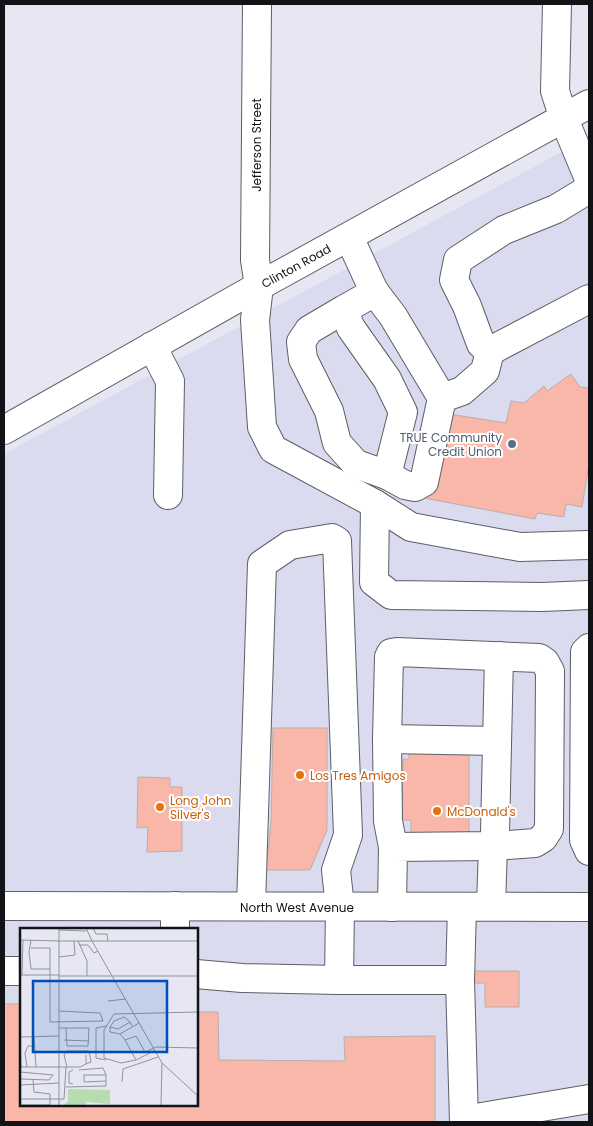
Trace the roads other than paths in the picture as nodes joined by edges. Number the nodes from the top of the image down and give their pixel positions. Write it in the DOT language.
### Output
graph roads {
  1 [pos="257,4"];
  2 [pos="557,4"];
  3 [pos="581,112"];
  4 [pos="589,179"];
  5 [pos="589,189"];
  6 [pos="349,237"];
  7 [pos="259,286"];
  8 [pos="375,292"];
  9 [pos="589,299"];
  10 [pos="343,310"];
  11 [pos="152,346"];
  12 [pos="490,351"];
  13 [pos="442,398"];
  14 [pos="4,430"];
  15 [pos="387,475"];
  16 [pos="168,495"];
  17 [pos="375,504"];
  18 [pos="589,545"];
  19 [pos="589,595"];
  20 [pos="589,648"];
  21 [pos="499,656"];
  22 [pos="387,739"];
  23 [pos="497,741"];
  24 [pos="493,846"];
  25 [pos="393,847"];
  26 [pos="589,851"];
  27 [pos="4,906"];
  28 [pos="252,906"];
  29 [pos="491,906"];
  30 [pos="340,907"];
  31 [pos="392,907"];
  32 [pos="462,907"];
  33 [pos="589,907"];
  34 [pos="175,918"];
  35 [pos="4,971"];
  36 [pos="20,971"];
  37 [pos="198,974"];
  38 [pos="339,980"];
  39 [pos="460,980"];
  40 [pos="589,1099"];
  41 [pos="541,1115"];
  42 [pos="464,1121"];
  1 -- 7 [label="main road, Jefferson Street"];
  2 -- 3 [label="main road"];
  3 -- 4 [label="main road"];
  3 -- 6 [label="main road, Clinton Road"];
  5 -- 12 [label="main road"];
  6 -- 7 [label="main road, Clinton Road"];
  6 -- 8 [label="main road"];
  7 -- 11 [label="main road, Clinton Road"];
  7 -- 17 [label="main road, Jefferson Street"];
  8 -- 10 [label="main road"];
  8 -- 13 [label="main road"];
  9 -- 12 [label="main road"];
  10 -- 15 [label="main road"];
  10 -- 15 [label="main road"];
  11 -- 14 [label="main road, Clinton Road"];
  11 -- 16 [label="main road"];
  12 -- 13 [label="main road"];
  13 -- 15 [label="main road"];
  17 -- 18 [label="main road, Jefferson Street"];
  17 -- 19 [label="main road"];
  20 -- 26 [label="main road"];
  21 -- 22 [label="main road"];
  21 -- 23 [label="main road"];
  21 -- 24 [label="main road"];
  22 -- 23 [label="main road"];
  22 -- 25 [label="main road"];
  23 -- 24 [label="main road"];
  24 -- 25 [label="main road"];
  24 -- 29 [label="main road"];
  25 -- 31 [label="main road"];
  27 -- 34 [label="main road, North West Avenue"];
  28 -- 30 [label="main road, North West Avenue"];
  28 -- 30 [label="main road"];
  28 -- 34 [label="main road, North West Avenue"];
  29 -- 32 [label="main road, North West Avenue"];
  29 -- 33 [label="main road, North West Avenue"];
  30 -- 31 [label="main road, North West Avenue"];
  30 -- 38 [label="main road"];
  31 -- 32 [label="main road, North West Avenue"];
  32 -- 39 [label="main road"];
  35 -- 36 [label="main road"];
  37 -- 38 [label="main road"];
  38 -- 39 [label="main road"];
  39 -- 42 [label="main road"];
  40 -- 41 [label="main road"];
  41 -- 42 [label="main road"];
}
